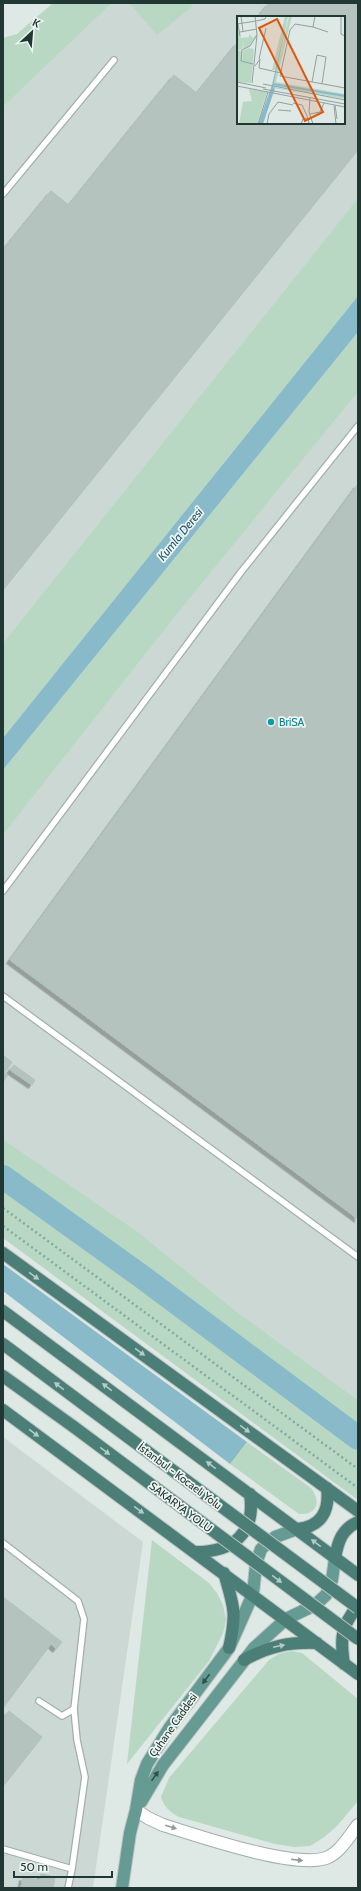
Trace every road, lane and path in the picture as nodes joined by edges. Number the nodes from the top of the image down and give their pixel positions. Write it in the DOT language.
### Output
graph roads {
  1 [pos="114,60"];
  2 [pos="3,194"];
  3 [pos="358,426"];
  4 [pos="3,891"];
  5 [pos="3,996"];
  6 [pos="3,1208"];
  7 [pos="3,1226"];
  8 [pos="3,1253"];
  9 [pos="358,1257"];
  10 [pos="3,1311"];
  11 [pos="3,1344"];
  12 [pos="3,1376"];
  13 [pos="3,1410"];
  14 [pos="358,1469"];
  15 [pos="327,1488"];
  16 [pos="358,1488"];
  17 [pos="250,1494"];
  18 [pos="358,1511"];
  19 [pos="358,1522"];
  20 [pos="297,1529"];
  21 [pos="3,1543"];
  22 [pos="196,1552"];
  23 [pos="335,1558"];
  24 [pos="224,1573"];
  25 [pos="358,1575"];
  26 [pos="253,1594"];
  27 [pos="358,1607"];
  28 [pos="286,1619"];
  29 [pos="358,1639"];
  30 [pos="317,1643"];
  31 [pos="229,1648"];
  32 [pos="244,1660"];
  33 [pos="344,1664"];
  34 [pos="358,1674"];
  35 [pos="39,1702"];
  36 [pos="74,1709"];
  37 [pos="136,1810"];
  38 [pos="358,1826"];
  39 [pos="3,1849"];
  40 [pos="72,1869"];
  41 [pos="68,1888"];
  42 [pos="122,1888"];
  1 -- 2 [label="lane"];
  3 -- 4 [label="lane"];
  5 -- 9 [label="lane"];
  6 -- 14 [label="path"];
  7 -- 16 [label="path"];
  8 -- 15 [label="highway, one-way"];
  17 -- 10 [label="highway, one-way"];
  27 -- 11 [label="highway, İstanbul - Kocaeli Yolu, one-way, bridge"];
  12 -- 29 [label="highway, SAKARYA YOLU, one-way, bridge"];
  13 -- 22 [label="highway, one-way"];
  15 -- 18 [label="highway"];
  15 -- 20 [label="highway"];
  17 -- 20 [label="highway"];
  17 -- 22 [label="highway"];
  19 -- 23 [label="highway"];
  23 -- 20 [label="highway, one-way"];
  20 -- 26 [label="main road"];
  21 -- 36 [label="lane"];
  22 -- 24 [label="highway"];
  23 -- 25 [label="highway"];
  23 -- 28 [label="main road"];
  24 -- 26 [label="highway"];
  24 -- 31 [label="highway"];
  26 -- 28 [label="highway"];
  26 -- 31 [label="main road, Çuhane Caddesi"];
  27 -- 33 [label="highway"];
  28 -- 30 [label="highway"];
  28 -- 32 [label="main road, Çuhane Caddesi"];
  32 -- 30 [label="highway, one-way"];
  30 -- 33 [label="highway"];
  31 -- 37 [label="main road, Çuhane Caddesi, one-way"];
  37 -- 32 [label="main road, Çuhane Caddesi, one-way"];
  33 -- 34 [label="highway"];
  35 -- 36 [label="lane"];
  36 -- 40 [label="lane"];
  37 -- 38 [label="street, one-way"];
  37 -- 42 [label="main road, Çuhane Caddesi"];
  39 -- 40 [label="lane"];
  40 -- 41 [label="lane"];
}
